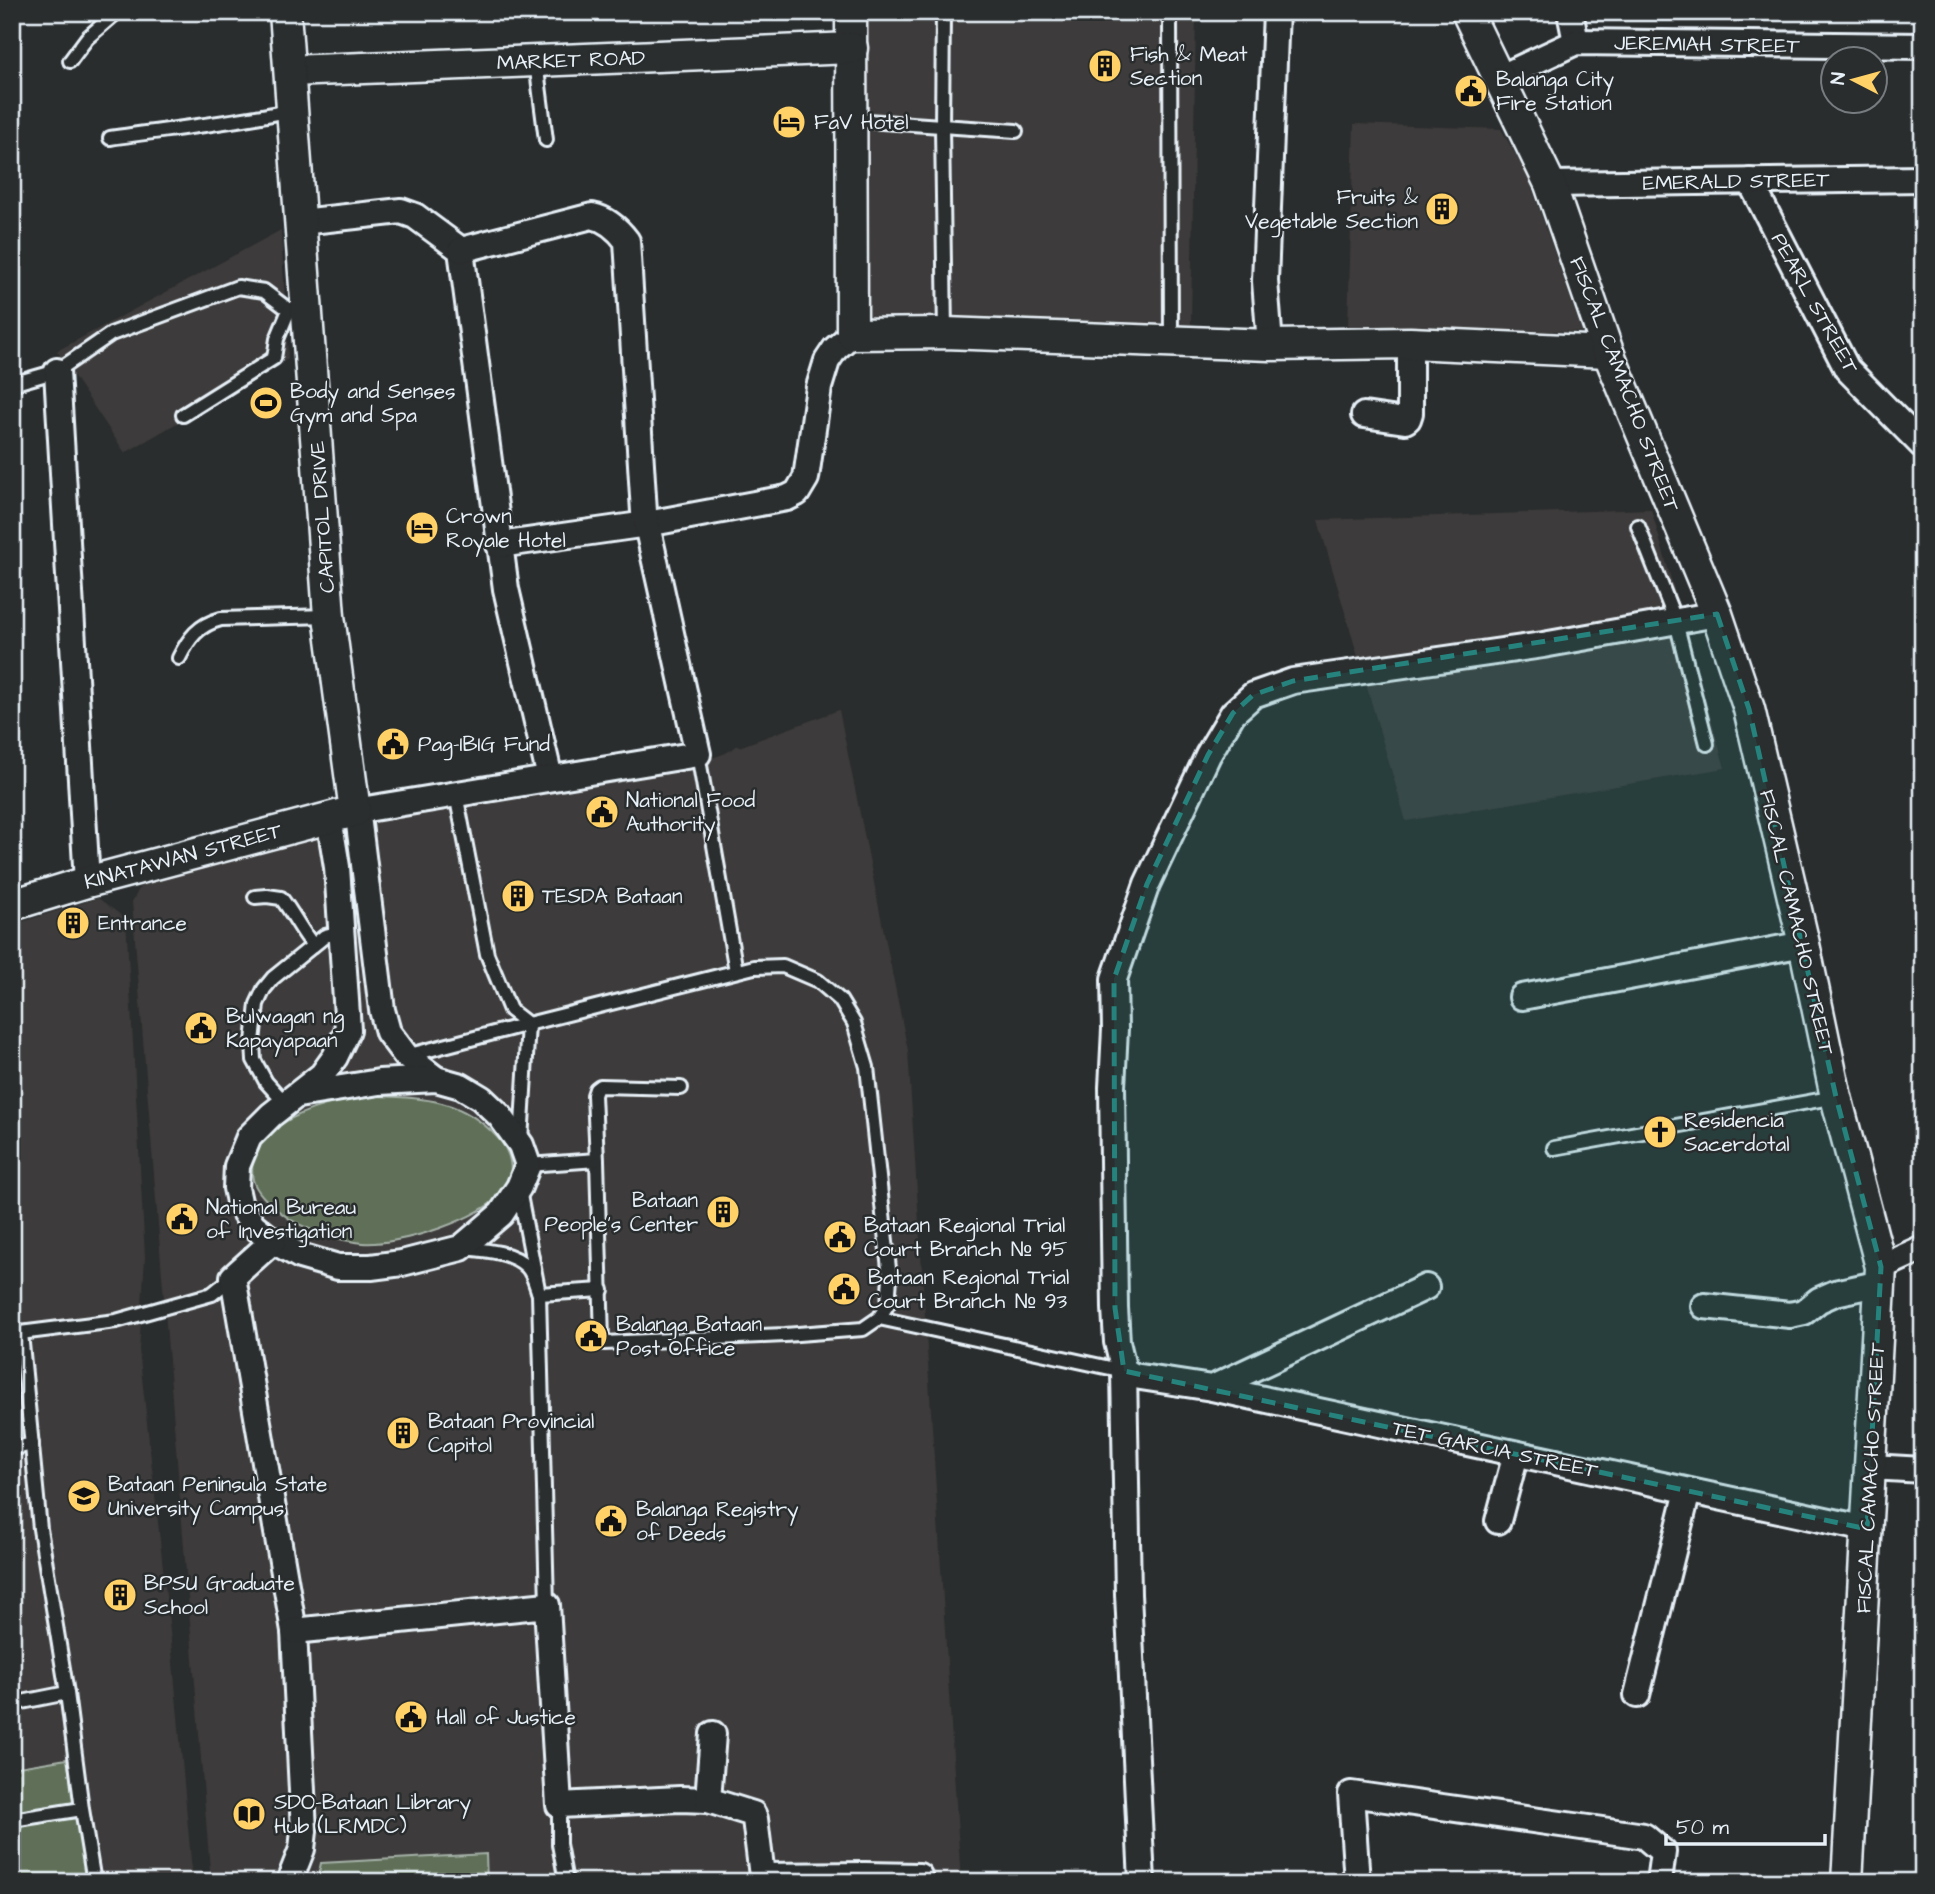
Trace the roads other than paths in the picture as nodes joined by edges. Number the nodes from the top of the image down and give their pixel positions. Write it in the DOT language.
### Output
graph roads {
  1 [pos="117,12"];
  2 [pos="285,12"];
  3 [pos="851,12"];
  4 [pos="943,12"];
  5 [pos="1170,12"];
  6 [pos="1276,12"];
  7 [pos="1467,12"];
  8 [pos="1570,12"];
  9 [pos="1576,42"];
  10 [pos="1923,46"];
  11 [pos="852,48"];
  12 [pos="70,61"];
  13 [pos="536,61"];
  14 [pos="290,71"];
  15 [pos="1499,78"];
  16 [pos="293,110"];
  17 [pos="852,120"];
  18 [pos="942,127"];
  19 [pos="1016,131"];
  20 [pos="110,138"];
  21 [pos="546,140"];
  22 [pos="1923,179"];
  23 [pos="1750,181"];
  24 [pos="1550,184"];
  25 [pos="301,222"];
  26 [pos="460,250"];
  27 [pos="298,307"];
  28 [pos="945,333"];
  29 [pos="852,334"];
  30 [pos="1171,341"];
  31 [pos="1410,343"];
  32 [pos="1270,345"];
  33 [pos="1608,352"];
  34 [pos="57,371"];
  35 [pos="12,384"];
  36 [pos="183,415"];
  37 [pos="1364,415"];
  38 [pos="1923,446"];
  39 [pos="647,524"];
  40 [pos="1638,526"];
  41 [pos="499,545"];
  42 [pos="1717,614"];
  43 [pos="329,616"];
  44 [pos="1676,622"];
  45 [pos="179,658"];
  46 [pos="1706,744"];
  47 [pos="698,754"];
  48 [pos="550,778"];
  49 [pos="456,794"];
  50 [pos="342,815"];
  51 [pos="87,881"];
  52 [pos="255,897"];
  53 [pos="12,905"];
  54 [pos="341,932"];
  55 [pos="1804,944"];
  56 [pos="313,945"];
  57 [pos="736,971"];
  58 [pos="1522,996"];
  59 [pos="528,1024"];
  60 [pos="406,1056"];
  61 [pos="436,1079"];
  62 [pos="681,1088"];
  63 [pos="1836,1097"];
  64 [pos="292,1100"];
  65 [pos="1554,1148"];
  66 [pos="597,1160"];
  67 [pos="522,1166"];
  68 [pos="273,1241"];
  69 [pos="461,1248"];
  70 [pos="1923,1248"];
  71 [pos="1881,1275"];
  72 [pos="233,1277"];
  73 [pos="1426,1287"];
  74 [pos="602,1290"];
  75 [pos="539,1294"];
  76 [pos="1703,1306"];
  77 [pos="879,1318"];
  78 [pos="17,1333"];
  79 [pos="1124,1371"];
  80 [pos="1212,1388"];
  81 [pos="32,1444"];
  82 [pos="12,1449"];
  83 [pos="1516,1454"];
  84 [pos="1871,1467"];
  85 [pos="1923,1470"];
  86 [pos="1688,1491"];
  87 [pos="1498,1521"];
  88 [pos="1867,1530"];
  89 [pos="547,1605"];
  90 [pos="294,1631"];
  91 [pos="67,1693"];
  92 [pos="1637,1695"];
  93 [pos="12,1704"];
  94 [pos="713,1734"];
  95 [pos="708,1800"];
  96 [pos="559,1805"];
  97 [pos="82,1809"];
  98 [pos="12,1820"];
  99 [pos="919,1876"];
  100 [pos="864,1878"];
  101 [pos="762,1879"];
  102 [pos="94,1882"];
  103 [pos="289,1882"];
  104 [pos="566,1882"];
  105 [pos="1142,1882"];
  106 [pos="1357,1882"];
  107 [pos="1659,1882"];
  108 [pos="1847,1882"];
  1 -- 12 [label="lane"];
  2 -- 14 [label="street, CAPITOL DRIVE"];
  3 -- 11 [label="street"];
  4 -- 18 [label="lane"];
  5 -- 30 [label="lane"];
  6 -- 32 [label="street"];
  7 -- 15 [label="street, FISCAL CAMACHO STREET"];
  8 -- 9 [label="street"];
  9 -- 10 [label="street, JEREMIAH STREET"];
  9 -- 15 [label="street, JEREMIAH STREET"];
  11 -- 13 [label="street, MARKET ROAD"];
  11 -- 17 [label="street"];
  13 -- 14 [label="street, MARKET ROAD"];
  13 -- 21 [label="lane"];
  14 -- 16 [label="street, CAPITOL DRIVE"];
  15 -- 24 [label="street, FISCAL CAMACHO STREET"];
  16 -- 20 [label="lane"];
  16 -- 25 [label="street, CAPITOL DRIVE"];
  17 -- 18 [label="lane"];
  17 -- 29 [label="street"];
  18 -- 19 [label="lane"];
  18 -- 28 [label="lane"];
  22 -- 23 [label="street, EMERALD STREET"];
  23 -- 24 [label="street, EMERALD STREET"];
  23 -- 38 [label="street, PEARL STREET"];
  24 -- 33 [label="street, FISCAL CAMACHO STREET"];
  25 -- 26 [label="street"];
  25 -- 27 [label="street, CAPITOL DRIVE"];
  26 -- 39 [label="street"];
  26 -- 41 [label="street"];
  27 -- 34 [label="lane"];
  27 -- 36 [label="lane"];
  27 -- 43 [label="street, CAPITOL DRIVE"];
  28 -- 29 [label="street"];
  28 -- 30 [label="street"];
  29 -- 39 [label="street"];
  30 -- 32 [label="street"];
  31 -- 32 [label="street"];
  31 -- 33 [label="street"];
  31 -- 37 [label="street"];
  33 -- 42 [label="street, FISCAL CAMACHO STREET"];
  34 -- 35 [label="lane"];
  34 -- 51 [label="street"];
  39 -- 41 [label="street"];
  39 -- 47 [label="street"];
  40 -- 44 [label="lane"];
  41 -- 48 [label="street"];
  42 -- 44 [label="street"];
  42 -- 55 [label="street, FISCAL CAMACHO STREET"];
  43 -- 45 [label="lane"];
  43 -- 50 [label="street, CAPITOL DRIVE"];
  44 -- 46 [label="lane"];
  44 -- 79 [label="street"];
  47 -- 48 [label="street"];
  47 -- 57 [label="lane"];
  48 -- 49 [label="street"];
  49 -- 50 [label="street"];
  49 -- 59 [label="lane"];
  50 -- 51 [label="street, KINATAWAN STREET"];
  50 -- 54 [label="street"];
  50 -- 60 [label="street"];
  51 -- 53 [label="street, KINATAWAN STREET"];
  52 -- 56 [label="lane"];
  54 -- 56 [label="lane"];
  54 -- 64 [label="street"];
  55 -- 58 [label="street"];
  55 -- 63 [label="street, FISCAL CAMACHO STREET"];
  56 -- 64 [label="lane"];
  57 -- 59 [label="lane"];
  57 -- 77 [label="lane"];
  59 -- 60 [label="lane"];
  59 -- 67 [label="lane"];
  60 -- 61 [label="street"];
  61 -- 64 [label="street"];
  61 -- 67 [label="street"];
  62 -- 66 [label="lane"];
  63 -- 65 [label="lane"];
  63 -- 71 [label="street, FISCAL CAMACHO STREET"];
  64 -- 68 [label="street"];
  66 -- 67 [label="lane"];
  66 -- 74 [label="lane"];
  67 -- 69 [label="street"];
  67 -- 75 [label="lane"];
  68 -- 69 [label="street"];
  68 -- 72 [label="street"];
  69 -- 75 [label="lane"];
  70 -- 71 [label="street"];
  71 -- 76 [label="street"];
  71 -- 84 [label="street, FISCAL CAMACHO STREET"];
  72 -- 78 [label="lane"];
  72 -- 90 [label="street"];
  73 -- 80 [label="street"];
  74 -- 75 [label="lane"];
  74 -- 77 [label="lane"];
  75 -- 89 [label="lane"];
  77 -- 79 [label="lane"];
  78 -- 81 [label="lane"];
  79 -- 80 [label="street, TET GARCIA STREET"];
  79 -- 105 [label="street"];
  80 -- 83 [label="street, TET GARCIA STREET"];
  81 -- 82 [label="lane"];
  81 -- 91 [label="lane"];
  83 -- 86 [label="street, TET GARCIA STREET"];
  83 -- 87 [label="street"];
  84 -- 85 [label="street"];
  84 -- 88 [label="street, FISCAL CAMACHO STREET"];
  86 -- 88 [label="street, TET GARCIA STREET"];
  86 -- 92 [label="street"];
  88 -- 108 [label="street, FISCAL CAMACHO STREET"];
  89 -- 90 [label="street"];
  89 -- 96 [label="street"];
  90 -- 103 [label="street"];
  91 -- 93 [label="lane"];
  91 -- 97 [label="lane"];
  94 -- 95 [label="street"];
  95 -- 96 [label="street"];
  95 -- 101 [label="street"];
  96 -- 104 [label="lane"];
  97 -- 98 [label="lane"];
  97 -- 102 [label="lane"];
  99 -- 100 [label="street"];
  100 -- 101 [label="street"];
  106 -- 107 [label="street"];
}
